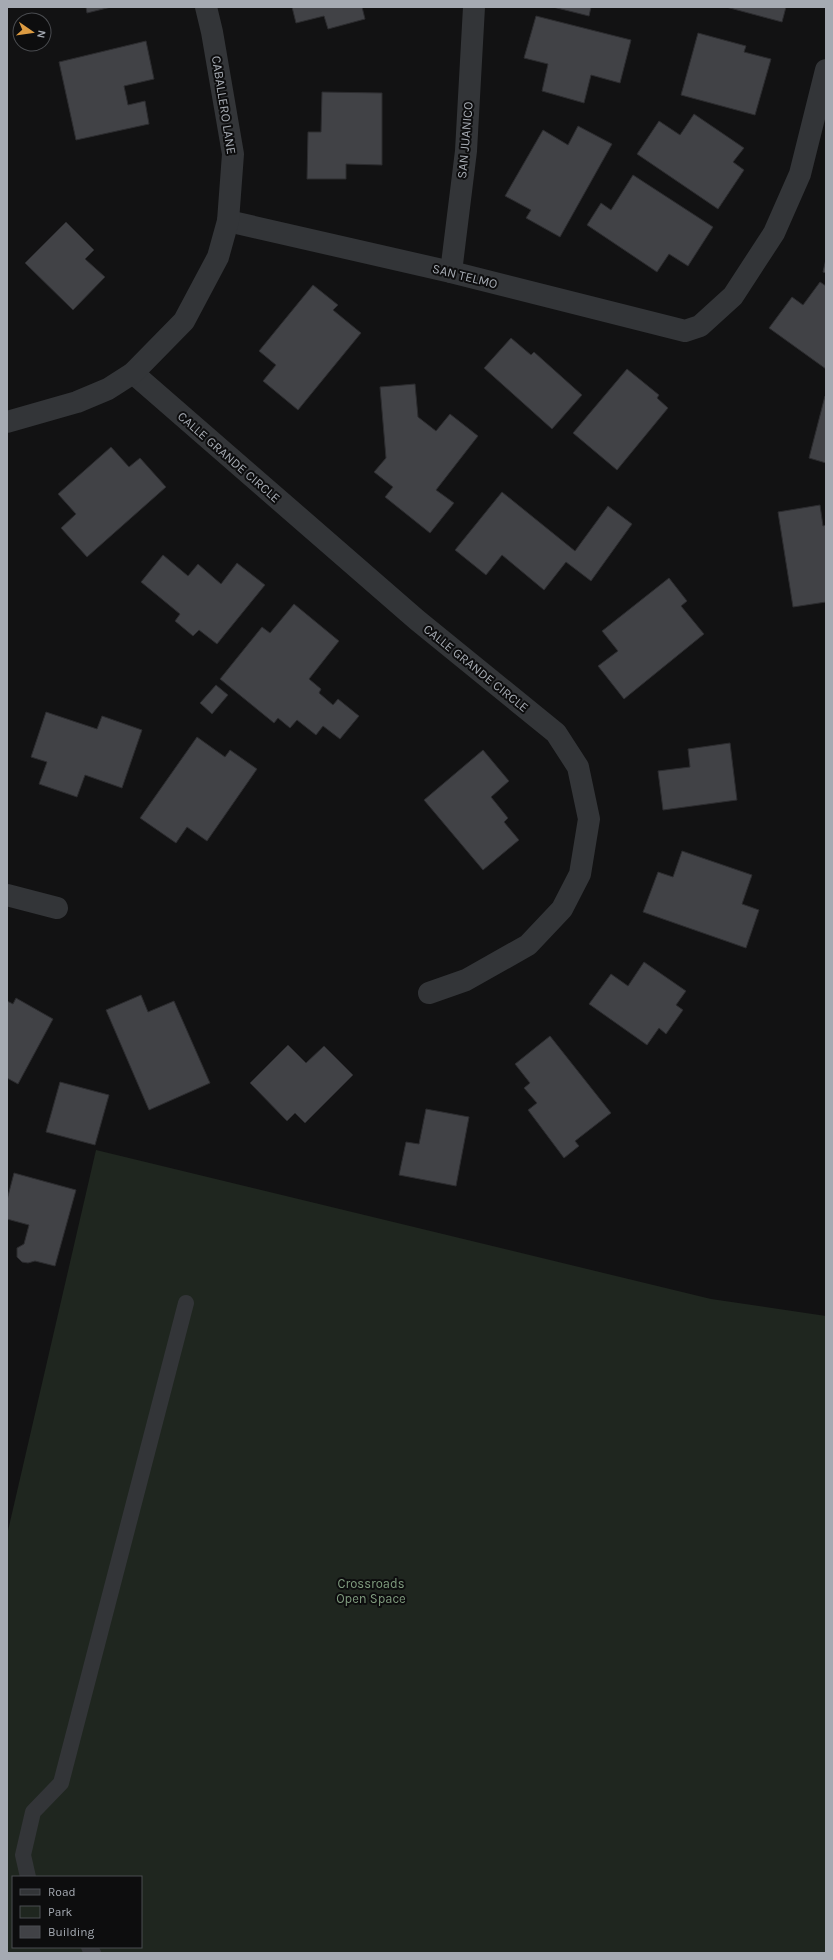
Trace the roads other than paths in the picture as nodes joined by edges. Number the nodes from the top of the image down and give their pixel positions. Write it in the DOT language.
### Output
graph roads {
  1 [pos="206,7"];
  2 [pos="474,7"];
  3 [pos="826,70"];
  4 [pos="228,221"];
  5 [pos="451,272"];
  6 [pos="133,373"];
  7 [pos="7,422"];
  8 [pos="7,895"];
  9 [pos="57,908"];
  10 [pos="429,993"];
  11 [pos="186,1303"];
  12 [pos="28,1876"];
  1 -- 4 [label="street, CABALLERO LANE"];
  2 -- 5 [label="street, SAN JUANICO"];
  3 -- 5 [label="street, SAN TELMO"];
  4 -- 5 [label="street, SAN TELMO"];
  4 -- 6 [label="street, CABALLERO LANE"];
  6 -- 7 [label="street, CABALLERO LANE"];
  6 -- 10 [label="street, CALLE GRANDE CIRCLE"];
  8 -- 9 [label="street"];
  11 -- 12 [label="lane"];
}
